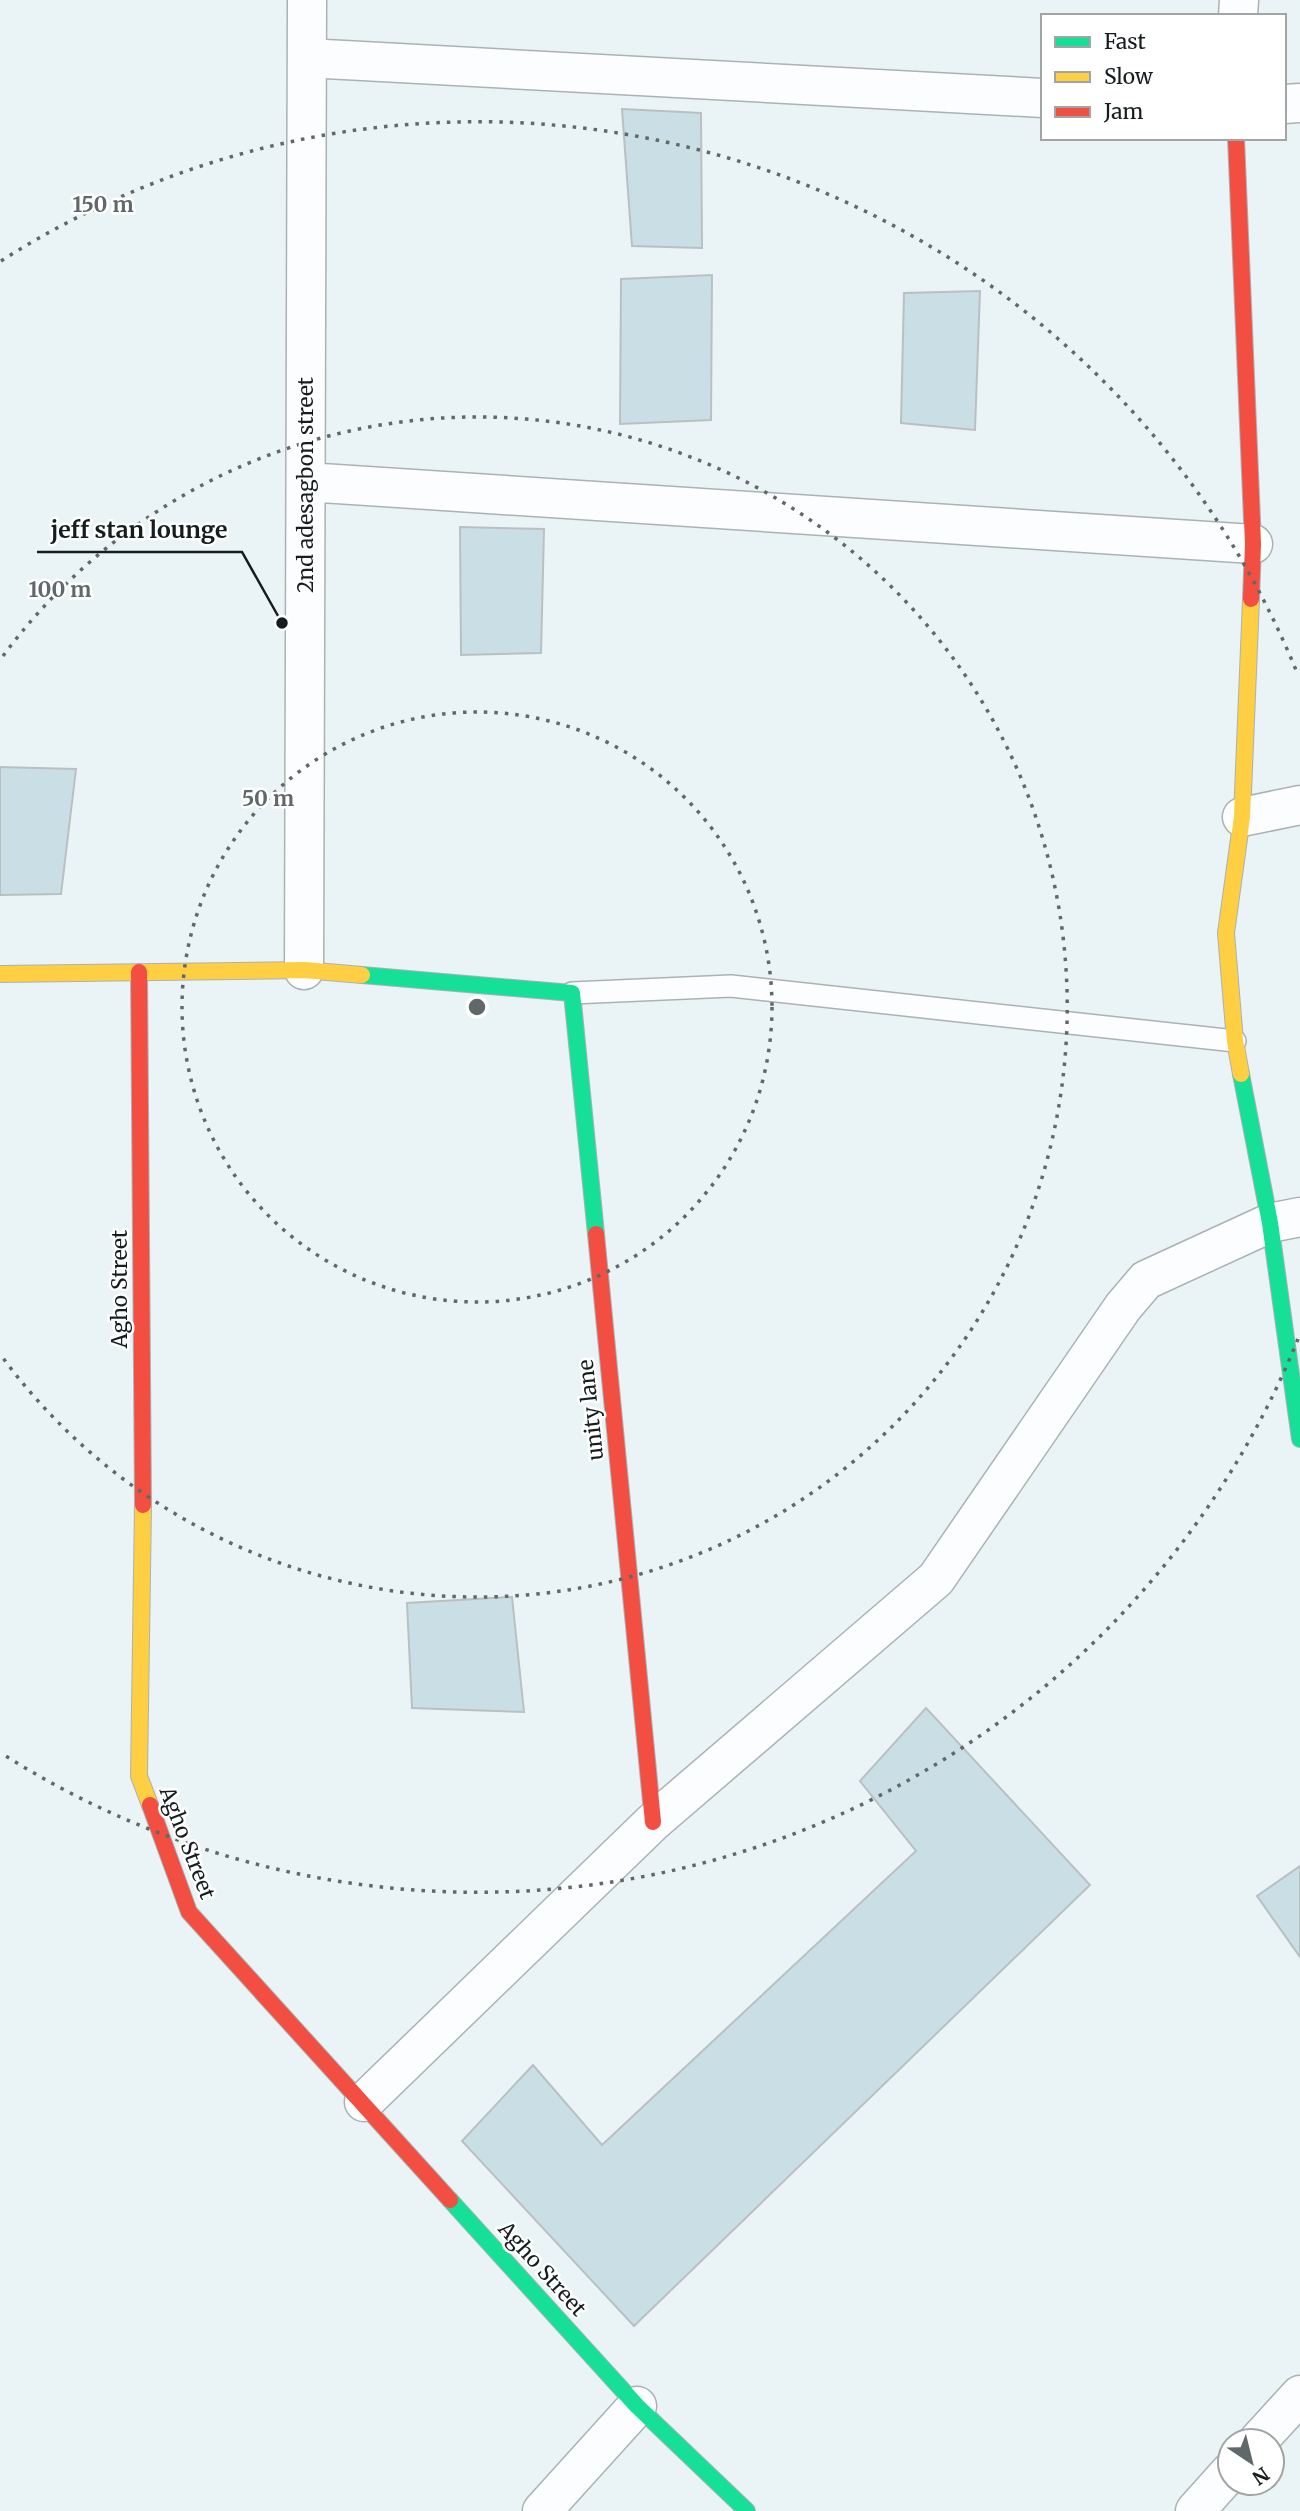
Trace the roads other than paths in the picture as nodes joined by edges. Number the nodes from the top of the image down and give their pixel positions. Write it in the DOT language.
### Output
graph roads {
  1 [pos="307,0"];
  2 [pos="307,58"];
  3 [pos="1041,99"];
  4 [pos="1236,140"];
  5 [pos="306,482"];
  6 [pos="1253,544"];
  7 [pos="1300,805"];
  8 [pos="1242,817"];
  9 [pos="304,970"];
  10 [pos="139,972"];
  11 [pos="0,974"];
  12 [pos="572,993"];
  13 [pos="1235,1041"];
  14 [pos="1285,1220"];
  15 [pos="1300,1439"];
  16 [pos="653,1822"];
  17 [pos="364,2102"];
  18 [pos="1300,2395"];
  19 [pos="637,2406"];
  20 [pos="1271,2427"];
  21 [pos="1216,2488"];
  22 [pos="542,2511"];
  23 [pos="747,2511"];
  24 [pos="1195,2511"];
  1 -- 2 [label="street, 2nd adesagbon street"];
  2 -- 3 [label="street"];
  2 -- 5 [label="street, 2nd adesagbon street"];
  4 -- 6 [label="street"];
  5 -- 6 [label="street"];
  5 -- 9 [label="street, 2nd adesagbon street"];
  6 -- 8 [label="street"];
  7 -- 8 [label="street"];
  8 -- 13 [label="street"];
  9 -- 10 [label="street"];
  9 -- 12 [label="street"];
  10 -- 11 [label="street"];
  10 -- 17 [label="street, Agho Street"];
  12 -- 13 [label="lane"];
  12 -- 16 [label="street, unity lane"];
  13 -- 14 [label="street"];
  14 -- 15 [label="street"];
  14 -- 16 [label="street"];
  16 -- 17 [label="street"];
  17 -- 19 [label="street, Agho Street"];
  18 -- 20 [label="street"];
  19 -- 22 [label="street"];
  19 -- 23 [label="street, Agho Street"];
  21 -- 24 [label="street"];
}
